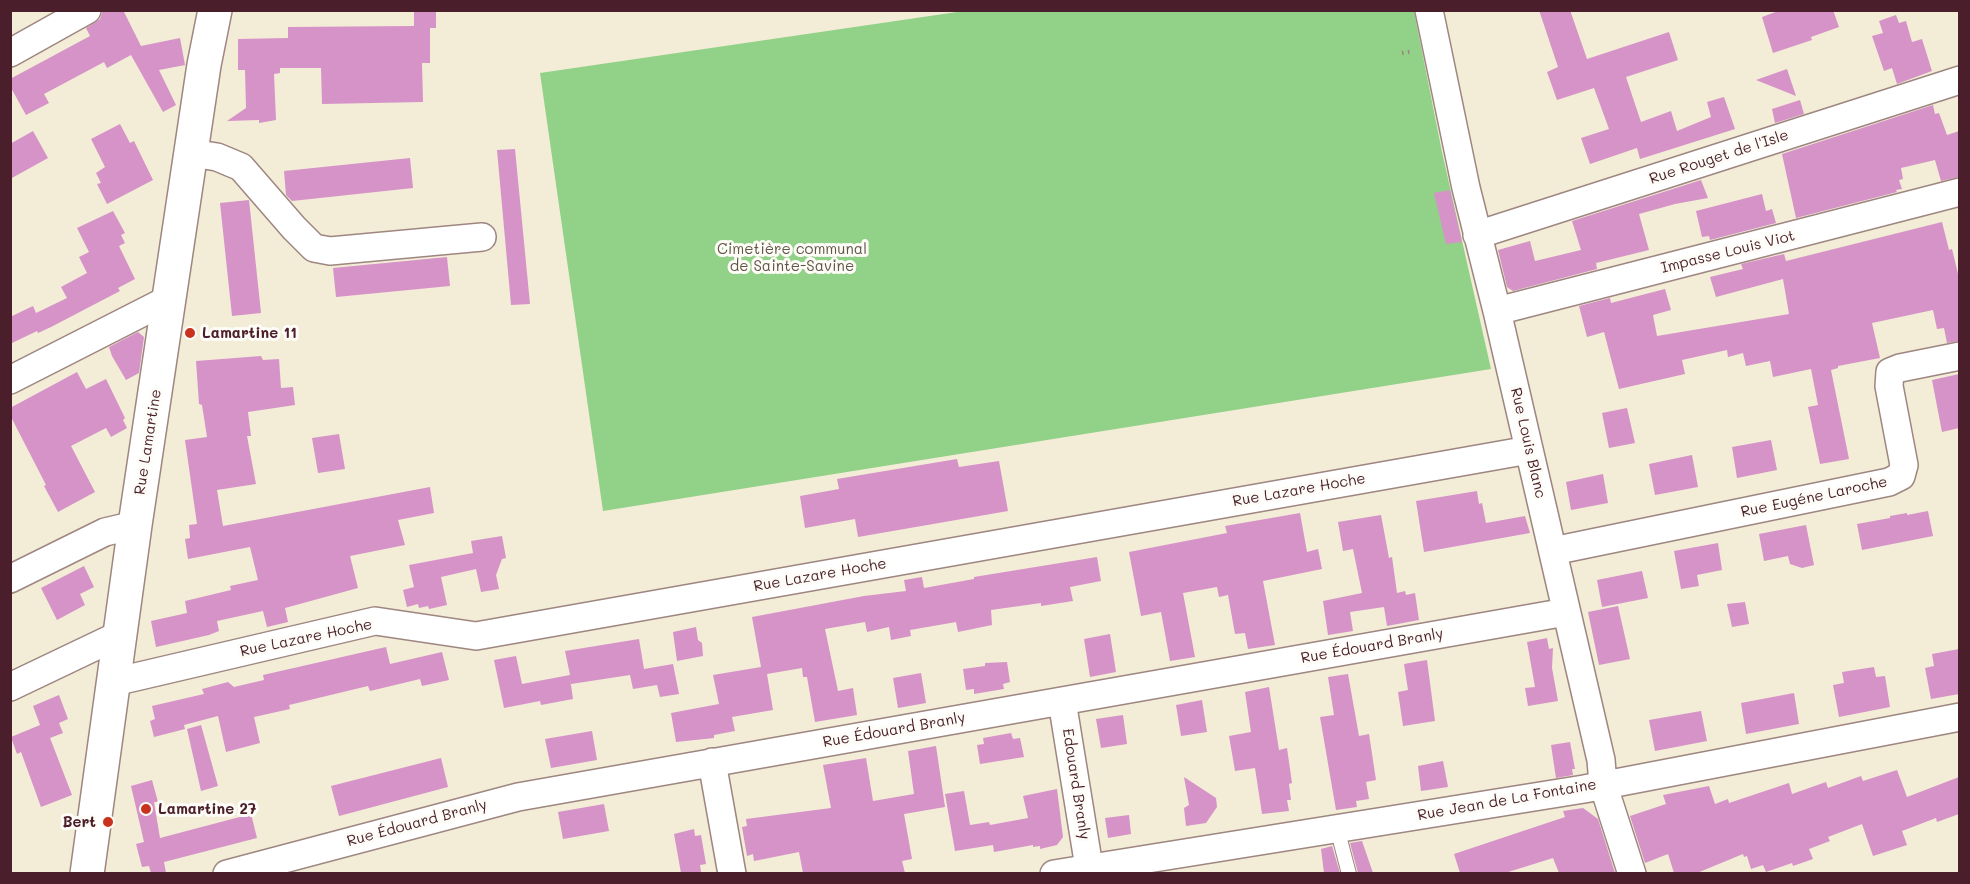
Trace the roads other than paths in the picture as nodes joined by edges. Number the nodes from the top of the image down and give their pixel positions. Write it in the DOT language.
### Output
graph roads {
  1 [pos="87,10"];
  2 [pos="214,10"];
  3 [pos="1429,10"];
  4 [pos="10,53"];
  5 [pos="1959,80"];
  6 [pos="191,153"];
  7 [pos="1959,192"];
  8 [pos="1478,234"];
  9 [pos="482,237"];
  10 [pos="169,299"];
  11 [pos="1497,311"];
  12 [pos="1959,356"];
  13 [pos="10,381"];
  14 [pos="1529,450"];
  15 [pos="135,525"];
  16 [pos="1553,551"];
  17 [pos="10,579"];
  18 [pos="1566,612"];
  19 [pos="119,635"];
  20 [pos="114,681"];
  21 [pos="10,687"];
  22 [pos="1062,701"];
  23 [pos="1959,717"];
  24 [pos="712,762"];
  25 [pos="1603,784"];
  26 [pos="1336,828"];
  27 [pos="1089,867"];
  28 [pos="1117,868"];
  29 [pos="87,873"];
  30 [pos="227,873"];
  31 [pos="732,873"];
  32 [pos="1059,873"];
  33 [pos="1349,873"];
  34 [pos="1632,873"];
  1 -- 4 [label="street"];
  2 -- 6 [label="street, Rue Lamartine"];
  3 -- 8 [label="street, Rue Louis Blanc"];
  5 -- 8 [label="street, Rue Rouget de l'Isle"];
  6 -- 9 [label="street"];
  6 -- 10 [label="street, Rue Lamartine"];
  7 -- 11 [label="street, Impasse Louis Viot"];
  8 -- 11 [label="street, Rue Louis Blanc"];
  10 -- 13 [label="street"];
  10 -- 15 [label="street, Rue Lamartine"];
  11 -- 14 [label="street, Rue Louis Blanc"];
  12 -- 16 [label="street, Rue Eugéne Laroche"];
  14 -- 16 [label="street, Rue Louis Blanc"];
  14 -- 20 [label="street, Rue Lazare Hoche"];
  15 -- 17 [label="street"];
  15 -- 19 [label="street, Rue Lamartine"];
  16 -- 18 [label="street, Rue Louis Blanc"];
  18 -- 22 [label="street, Rue Édouard Branly"];
  18 -- 25 [label="street, Rue Louis Blanc"];
  19 -- 20 [label="street, Rue Lamartine"];
  19 -- 21 [label="street"];
  20 -- 29 [label="street, Rue Lamartine"];
  22 -- 24 [label="street, Rue Édouard Branly"];
  22 -- 27 [label="street, Edouard Branly"];
  23 -- 25 [label="street, Rue Jean de La Fontaine"];
  24 -- 30 [label="street, Rue Édouard Branly"];
  24 -- 31 [label="street"];
  25 -- 26 [label="street, Rue Jean de La Fontaine"];
  25 -- 34 [label="street, Rue Louis Blanc"];
  26 -- 28 [label="street, Rue Jean de La Fontaine"];
  26 -- 33 [label="lane"];
  27 -- 28 [label="street, Rue Jean de La Fontaine"];
  27 -- 32 [label="street, Rue Jean de La Fontaine"];
}
